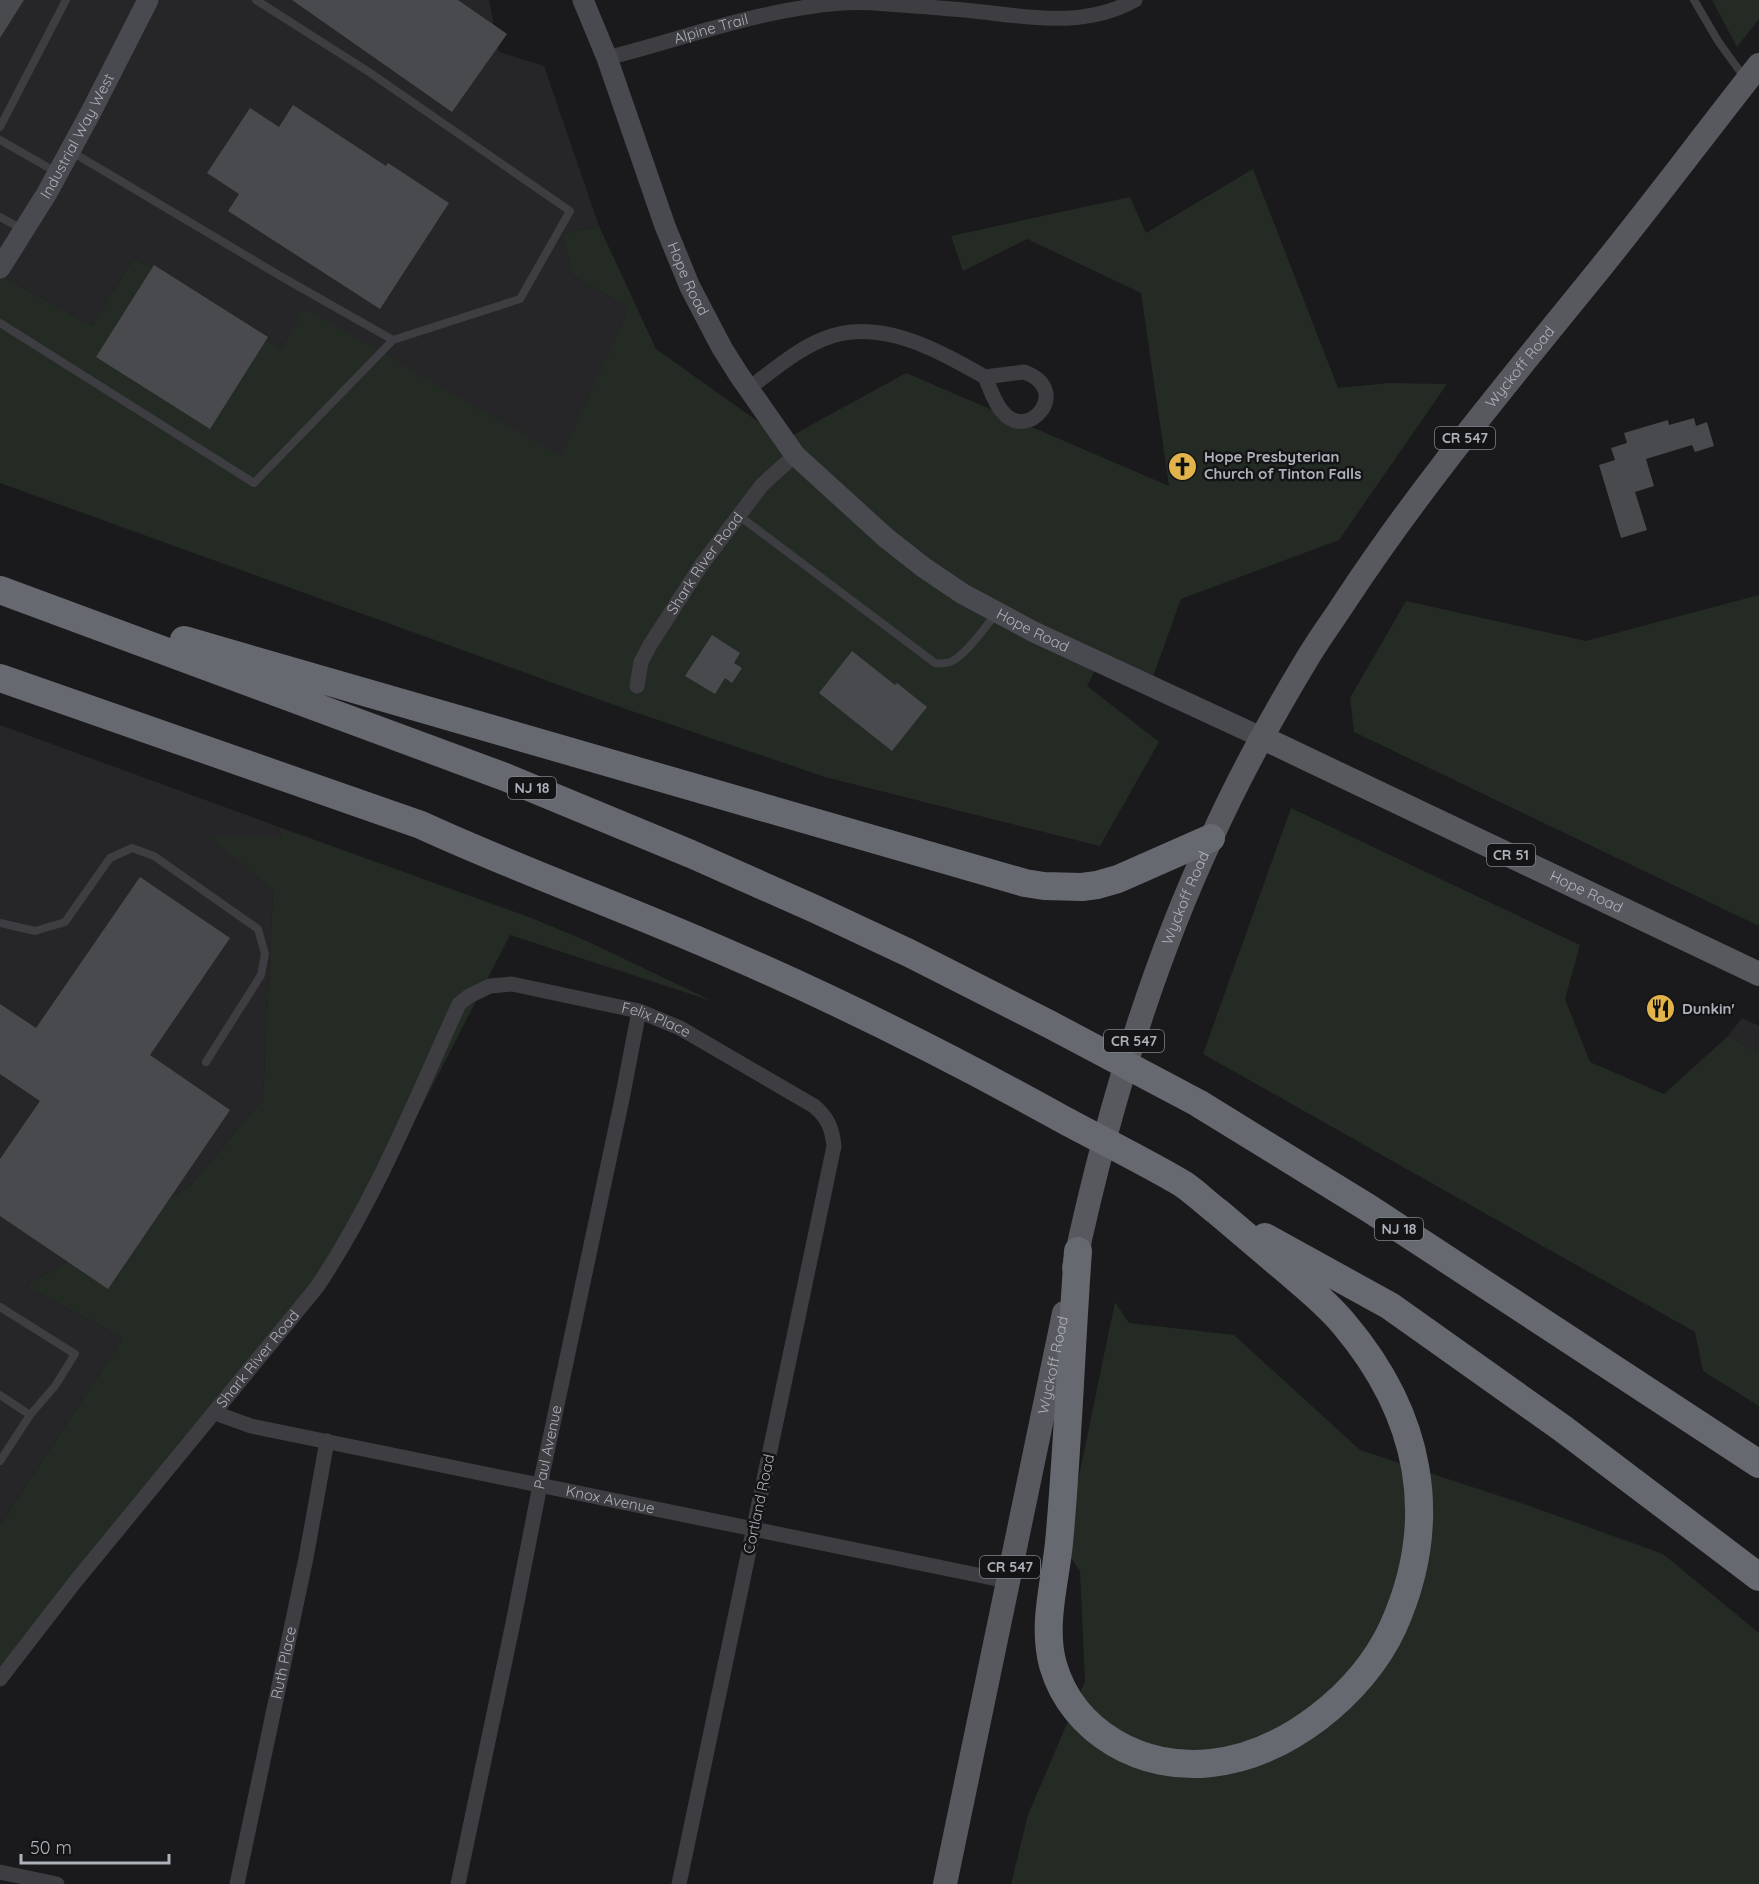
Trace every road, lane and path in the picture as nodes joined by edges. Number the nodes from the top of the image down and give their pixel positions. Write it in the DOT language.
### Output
graph roads {
  1 [pos="66,0"];
  2 [pos="148,0"];
  3 [pos="256,0"];
  4 [pos="583,0"];
  5 [pos="1134,0"];
  6 [pos="1694,0"];
  7 [pos="845,1"];
  8 [pos="607,58"];
  9 [pos="1753,73"];
  10 [pos="0,128"];
  11 [pos="0,140"];
  12 [pos="70,151"];
  13 [pos="58,173"];
  14 [pos="0,217"];
  15 [pos="24,230"];
  16 [pos="0,268"];
  17 [pos="0,323"];
  18 [pos="393,340"];
  19 [pos="986,377"];
  20 [pos="748,389"];
  21 [pos="795,455"];
  22 [pos="738,515"];
  23 [pos="0,588"];
  24 [pos="997,612"];
  25 [pos="0,678"];
  26 [pos="637,686"];
  27 [pos="1263,738"];
  28 [pos="1211,838"];
  29 [pos="0,923"];
  30 [pos="1759,974"];
  31 [pos="459,1004"];
  32 [pos="639,1011"];
  33 [pos="206,1062"];
  34 [pos="830,1125"];
  35 [pos="1211,1207"];
  36 [pos="1078,1251"];
  37 [pos="0,1307"];
  38 [pos="0,1395"];
  39 [pos="215,1413"];
  40 [pos="30,1415"];
  41 [pos="327,1441"];
  42 [pos="0,1461"];
  43 [pos="1759,1464"];
  44 [pos="540,1485"];
  45 [pos="753,1529"];
  46 [pos="1759,1577"];
  47 [pos="1007,1581"];
  48 [pos="0,1679"];
  49 [pos="0,1872"];
  50 [pos="57,1884"];
  51 [pos="237,1884"];
  52 [pos="458,1884"];
  53 [pos="679,1884"];
  54 [pos="945,1884"];
  1 -- 10 [label="lane"];
  2 -- 12 [label="street, Industrial Way West"];
  3 -- 18 [label="lane"];
  4 -- 8 [label="street, Hope Road"];
  5 -- 7 [label="street, Alpine Trail"];
  6 -- 9 [label="lane"];
  7 -- 8 [label="street, Alpine Trail"];
  8 -- 20 [label="street, Hope Road"];
  9 -- 27 [label="main road, Wyckoff Road / CR 547"];
  11 -- 13 [label="lane"];
  12 -- 13 [label="street, Industrial Way West"];
  12 -- 18 [label="lane"];
  13 -- 15 [label="street, Industrial Way West"];
  14 -- 15 [label="lane"];
  15 -- 16 [label="street, Industrial Way West"];
  17 -- 18 [label="lane"];
  19 -- 20 [label="street"];
  20 -- 21 [label="street, Hope Road"];
  21 -- 22 [label="street, Shark River Road"];
  21 -- 24 [label="street, Hope Road"];
  22 -- 24 [label="lane"];
  22 -- 26 [label="street, Shark River Road"];
  23 -- 28 [label="highway"];
  23 -- 43 [label="highway, NJ 18"];
  24 -- 27 [label="street, Hope Road"];
  25 -- 35 [label="highway"];
  27 -- 28 [label="main road, Wyckoff Road / CR 547"];
  27 -- 30 [label="main road, Hope Road / CR 51"];
  28 -- 36 [label="main road, Wyckoff Road / CR 547"];
  29 -- 33 [label="lane"];
  31 -- 32 [label="street, Felix Place"];
  31 -- 39 [label="street, Shark River Road"];
  32 -- 34 [label="street, Felix Place"];
  32 -- 44 [label="street, Paul Avenue"];
  34 -- 45 [label="street, Cortland Road"];
  35 -- 36 [label="highway"];
  35 -- 46 [label="highway"];
  36 -- 47 [label="main road, Wyckoff Road / CR 547"];
  37 -- 40 [label="lane"];
  38 -- 40 [label="lane"];
  39 -- 41 [label="street, Knox Avenue"];
  39 -- 48 [label="street, Shark River Road"];
  40 -- 42 [label="lane"];
  41 -- 44 [label="street, Knox Avenue"];
  41 -- 51 [label="street, Ruth Place"];
  44 -- 45 [label="street, Knox Avenue"];
  44 -- 52 [label="street, Paul Avenue"];
  45 -- 47 [label="street, Knox Avenue"];
  45 -- 53 [label="street, Cortland Road"];
  47 -- 54 [label="main road, Wyckoff Road / CR 547"];
  49 -- 50 [label="street"];
}
